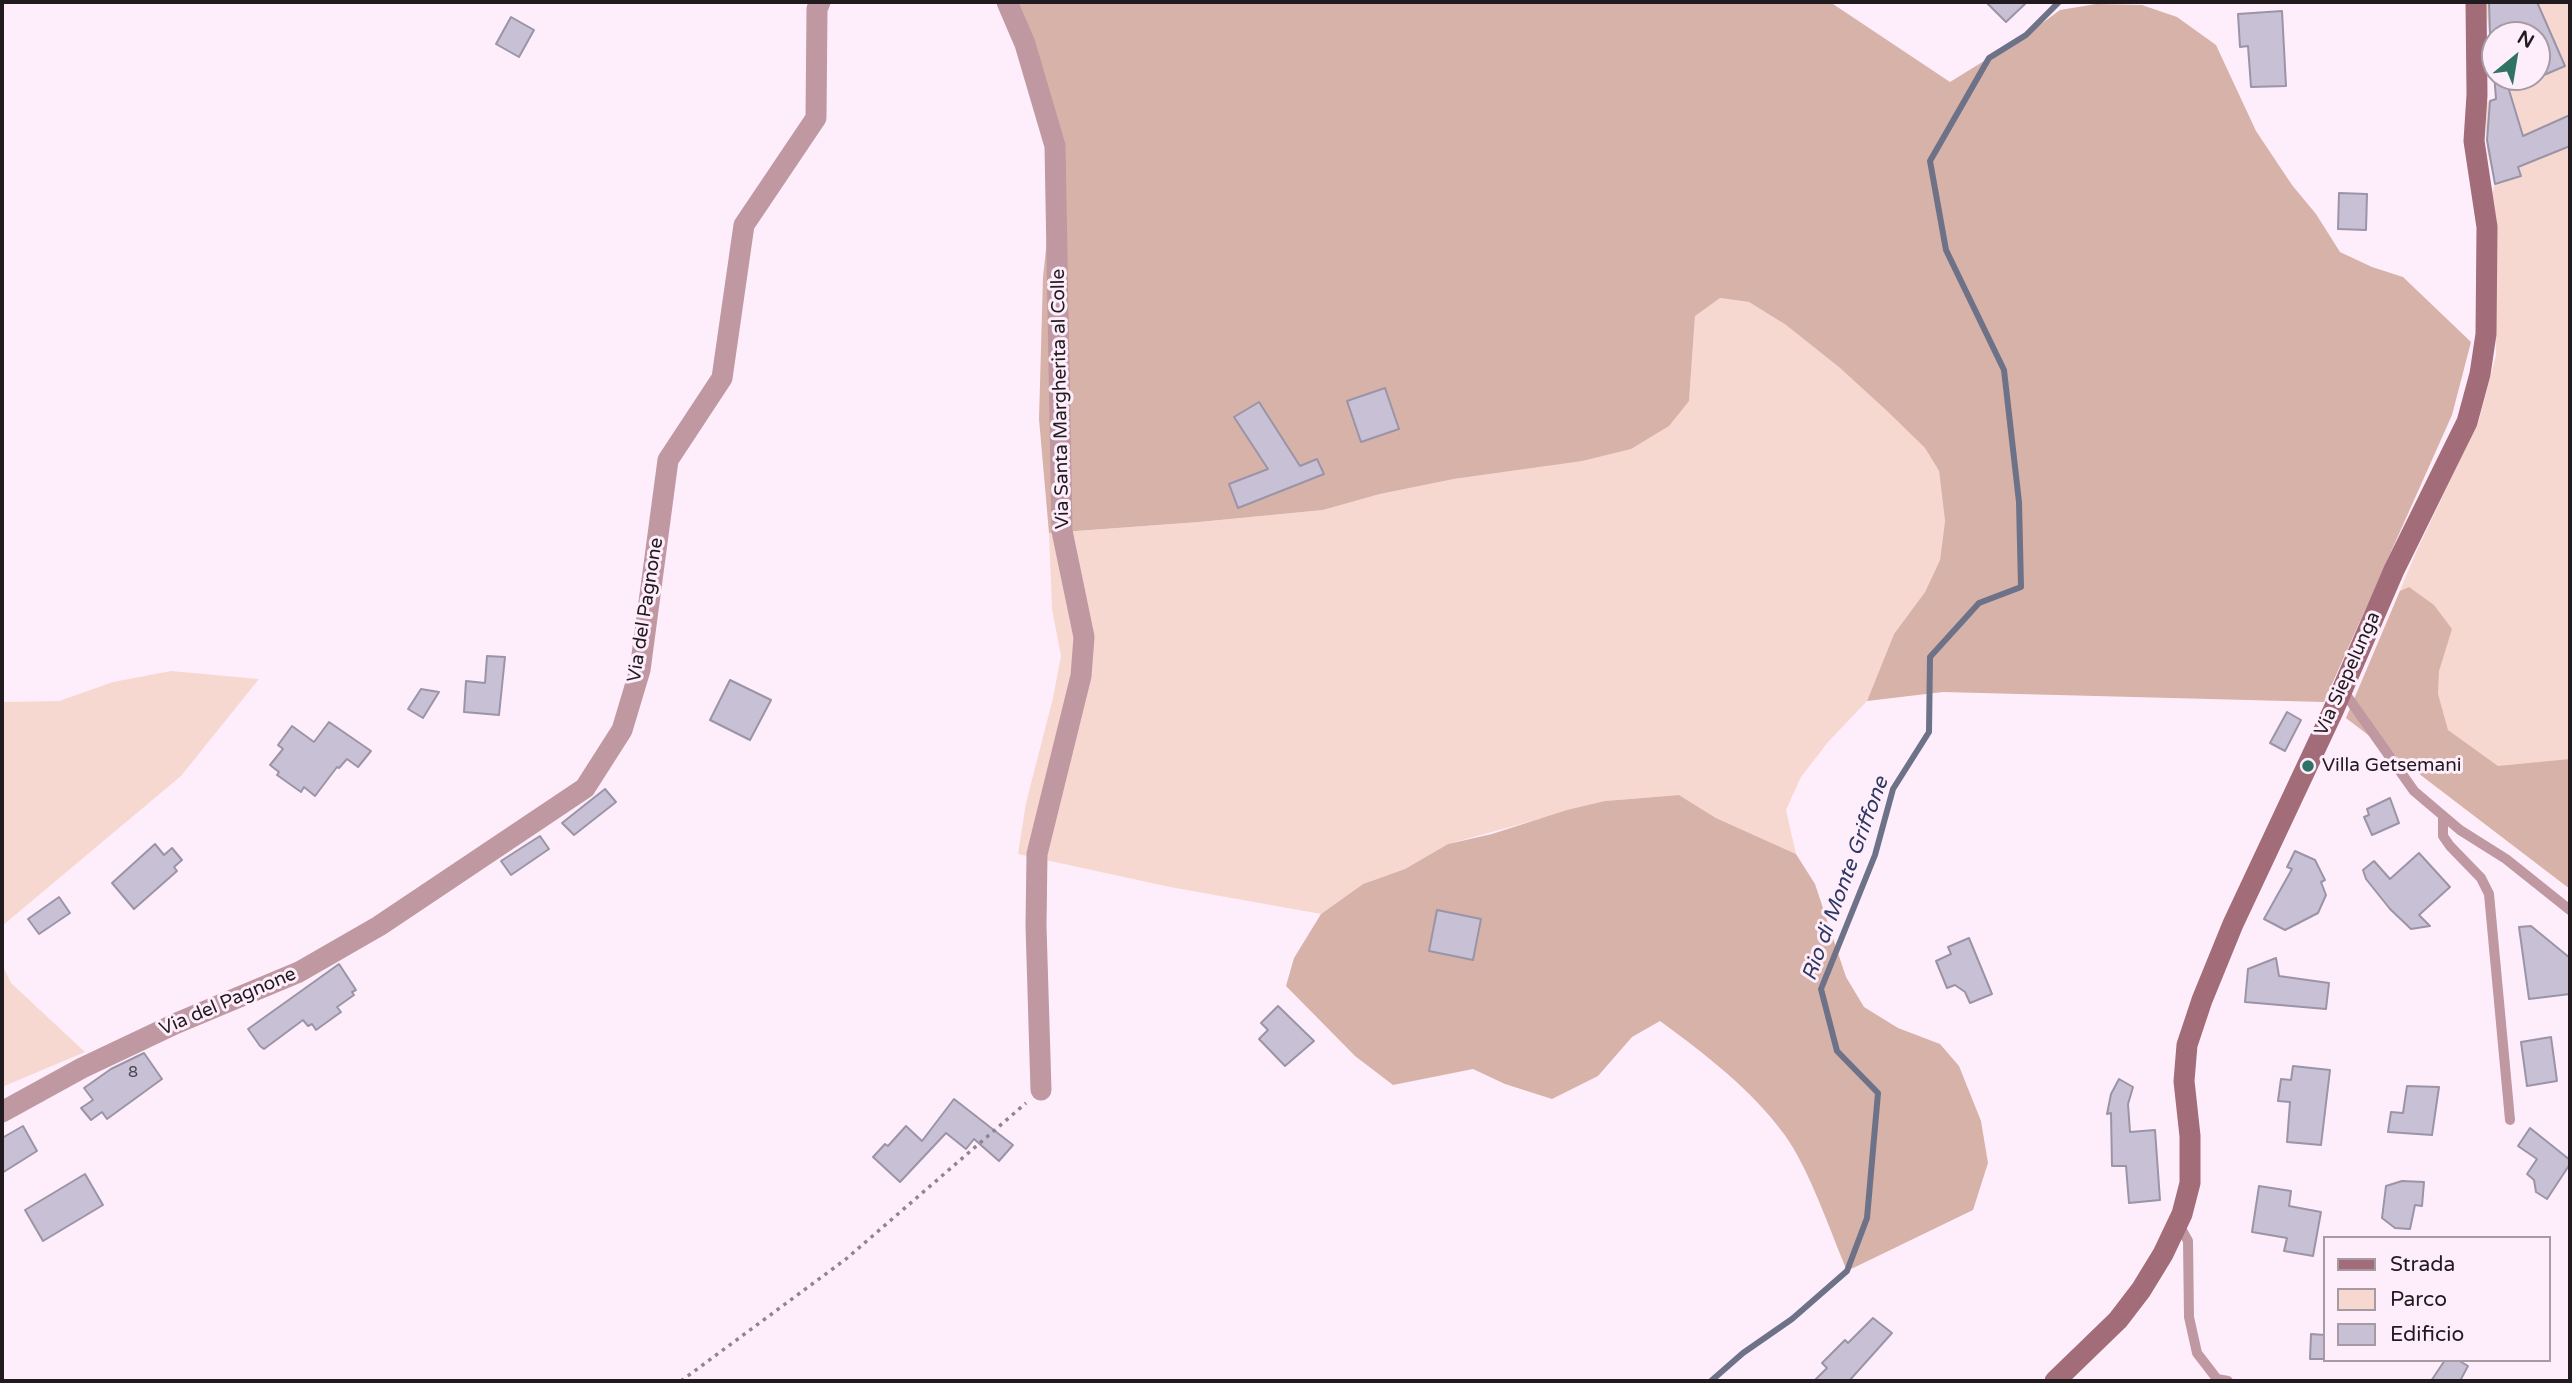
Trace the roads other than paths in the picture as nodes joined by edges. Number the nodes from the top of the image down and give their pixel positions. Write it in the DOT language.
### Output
graph roads {
  1 [pos="820,2"];
  2 [pos="1007,2"];
  3 [pos="2476,2"];
  4 [pos="2342,689"];
  5 [pos="2443,816"];
  6 [pos="2570,910"];
  7 [pos="1041,1090"];
  8 [pos="2,1112"];
  9 [pos="2510,1121"];
  10 [pos="2178,1223"];
  11 [pos="2055,1381"];
  12 [pos="2220,1381"];
  1 -- 8 [label="street, Via del Pagnone"];
  2 -- 7 [label="street, Via Santa Margherita al Colle"];
  3 -- 4 [label="street, Via Siepelunga"];
  4 -- 5 [label="lane"];
  4 -- 10 [label="street, Via Siepelunga"];
  5 -- 6 [label="lane"];
  5 -- 9 [label="lane"];
  10 -- 11 [label="street, Via Siepelunga"];
  10 -- 12 [label="lane"];
}
